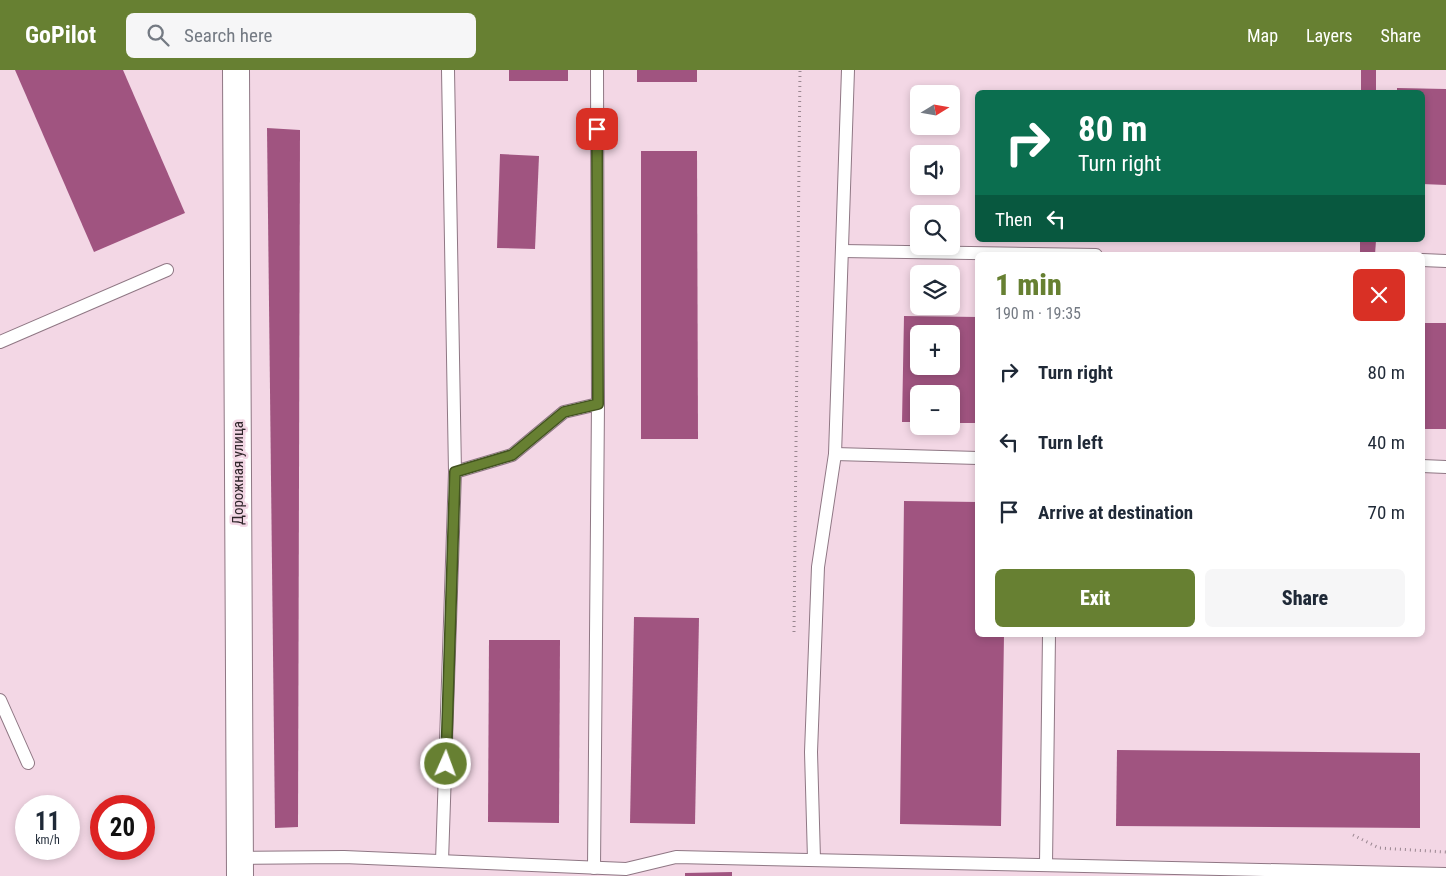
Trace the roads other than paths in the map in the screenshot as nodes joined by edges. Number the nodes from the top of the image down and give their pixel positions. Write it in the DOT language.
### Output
graph roads {
  1 [pos="236,70"];
  2 [pos="448,70"];
  3 [pos="597,70"];
  4 [pos="848,70"];
  5 [pos="842,251"];
  6 [pos="975,253"];
  7 [pos="1425,260"];
  8 [pos="1446,261"];
  9 [pos="167,270"];
  10 [pos="0,342"];
  11 [pos="598,404"];
  12 [pos="835,454"];
  13 [pos="975,458"];
  14 [pos="1425,466"];
  15 [pos="1446,467"];
  16 [pos="455,472"];
  17 [pos="1049,637"];
  18 [pos="0,700"];
  19 [pos="28,763"];
  20 [pos="814,859"];
  21 [pos="442,861"];
  22 [pos="1046,864"];
  23 [pos="240,867"];
  24 [pos="594,868"];
  25 [pos="1446,874"];
  1 -- 23 [label="street, Дорожная улица"];
  2 -- 16 [label="lane"];
  3 -- 11 [label="lane"];
  4 -- 5 [label="lane"];
  5 -- 6 [label="lane"];
  5 -- 12 [label="lane"];
  7 -- 8 [label="lane"];
  9 -- 10 [label="lane"];
  11 -- 16 [label="lane"];
  11 -- 24 [label="lane"];
  12 -- 13 [label="lane"];
  12 -- 20 [label="lane"];
  14 -- 15 [label="lane"];
  16 -- 21 [label="lane"];
  17 -- 22 [label="lane"];
  18 -- 19 [label="lane"];
  20 -- 22 [label="lane"];
  20 -- 24 [label="lane"];
  21 -- 23 [label="lane"];
  21 -- 24 [label="lane"];
  22 -- 25 [label="lane"];
}
